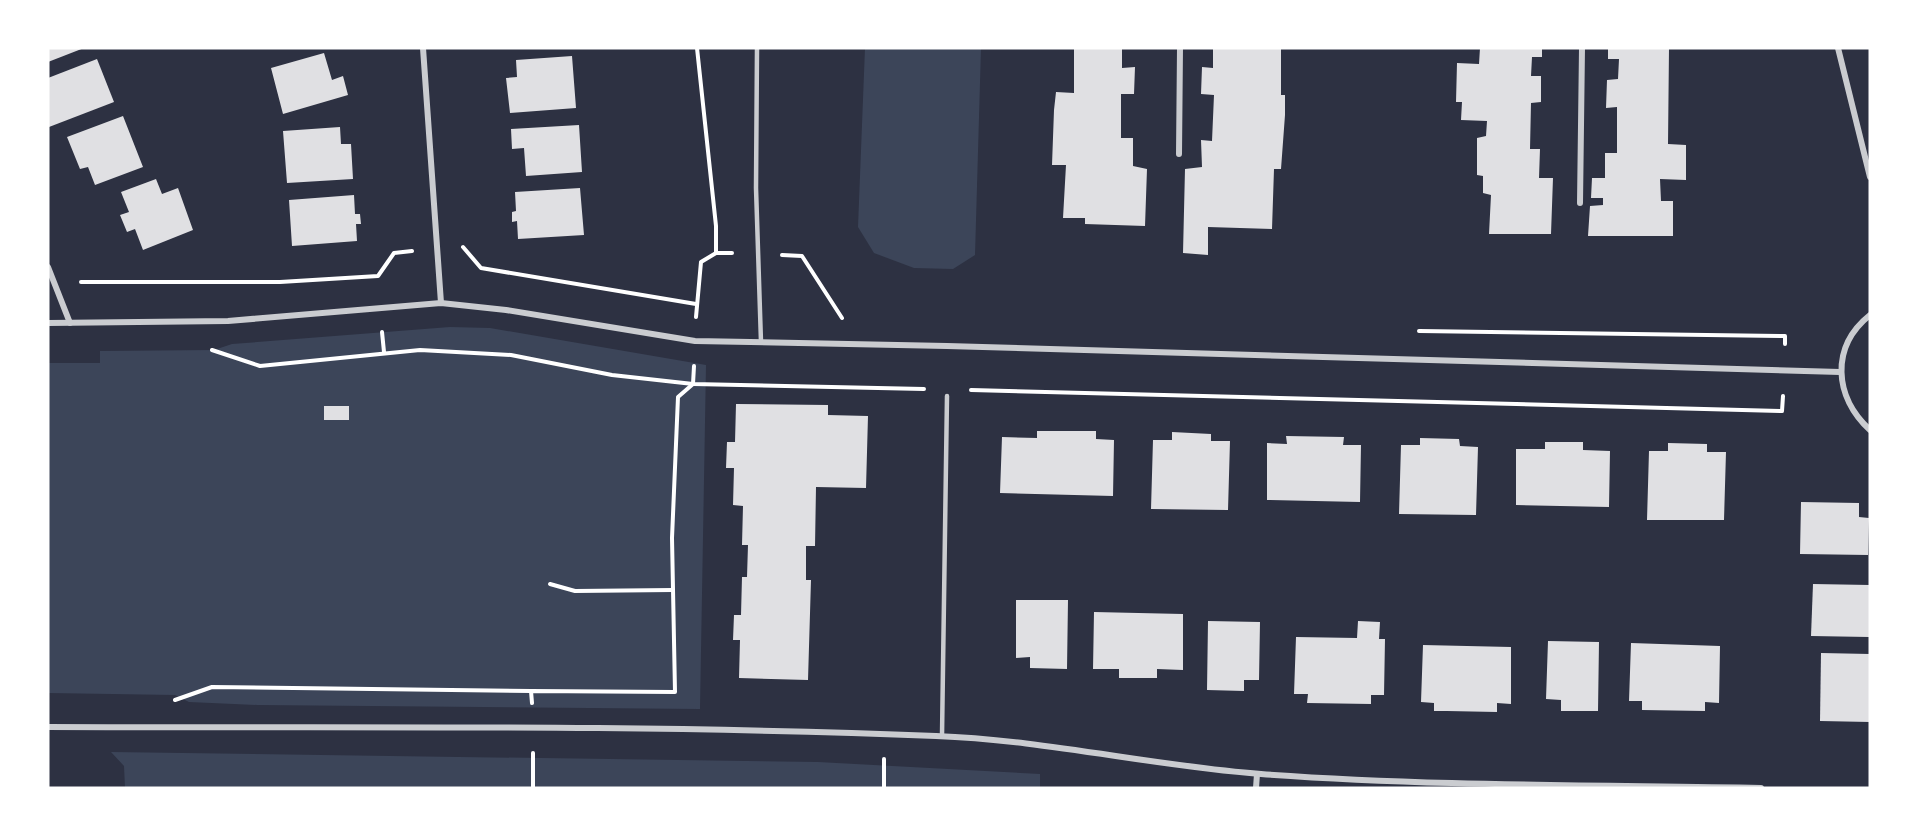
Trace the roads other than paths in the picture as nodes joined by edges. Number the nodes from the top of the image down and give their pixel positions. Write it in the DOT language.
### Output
graph roads {
  1 [pos="423,48"];
  2 [pos="757,48"];
  3 [pos="1180,48"];
  4 [pos="1582,48"];
  5 [pos="1838,48"];
  6 [pos="1179,154"];
  7 [pos="1870,177"];
  8 [pos="1580,203"];
  9 [pos="48,267"];
  10 [pos="441,303"];
  11 [pos="1870,315"];
  12 [pos="48,323"];
  13 [pos="70,323"];
  14 [pos="761,342"];
  15 [pos="1840,372"];
  16 [pos="947,396"];
  17 [pos="1870,430"];
  18 [pos="48,727"];
  19 [pos="942,736"];
  20 [pos="1257,774"];
  21 [pos="1256,788"];
  22 [pos="1761,788"];
  1 -- 10 [label="street"];
  2 -- 14 [label="lane"];
  3 -- 6 [label="street"];
  4 -- 8 [label="street"];
  5 -- 7 [label="street"];
  9 -- 13 [label="street"];
  10 -- 13 [label="street"];
  10 -- 14 [label="street"];
  11 -- 15 [label="street"];
  12 -- 13 [label="street"];
  14 -- 15 [label="street"];
  15 -- 17 [label="street"];
  16 -- 19 [label="lane"];
  18 -- 19 [label="street"];
  19 -- 20 [label="street"];
  20 -- 21 [label="street"];
  20 -- 22 [label="street"];
}
